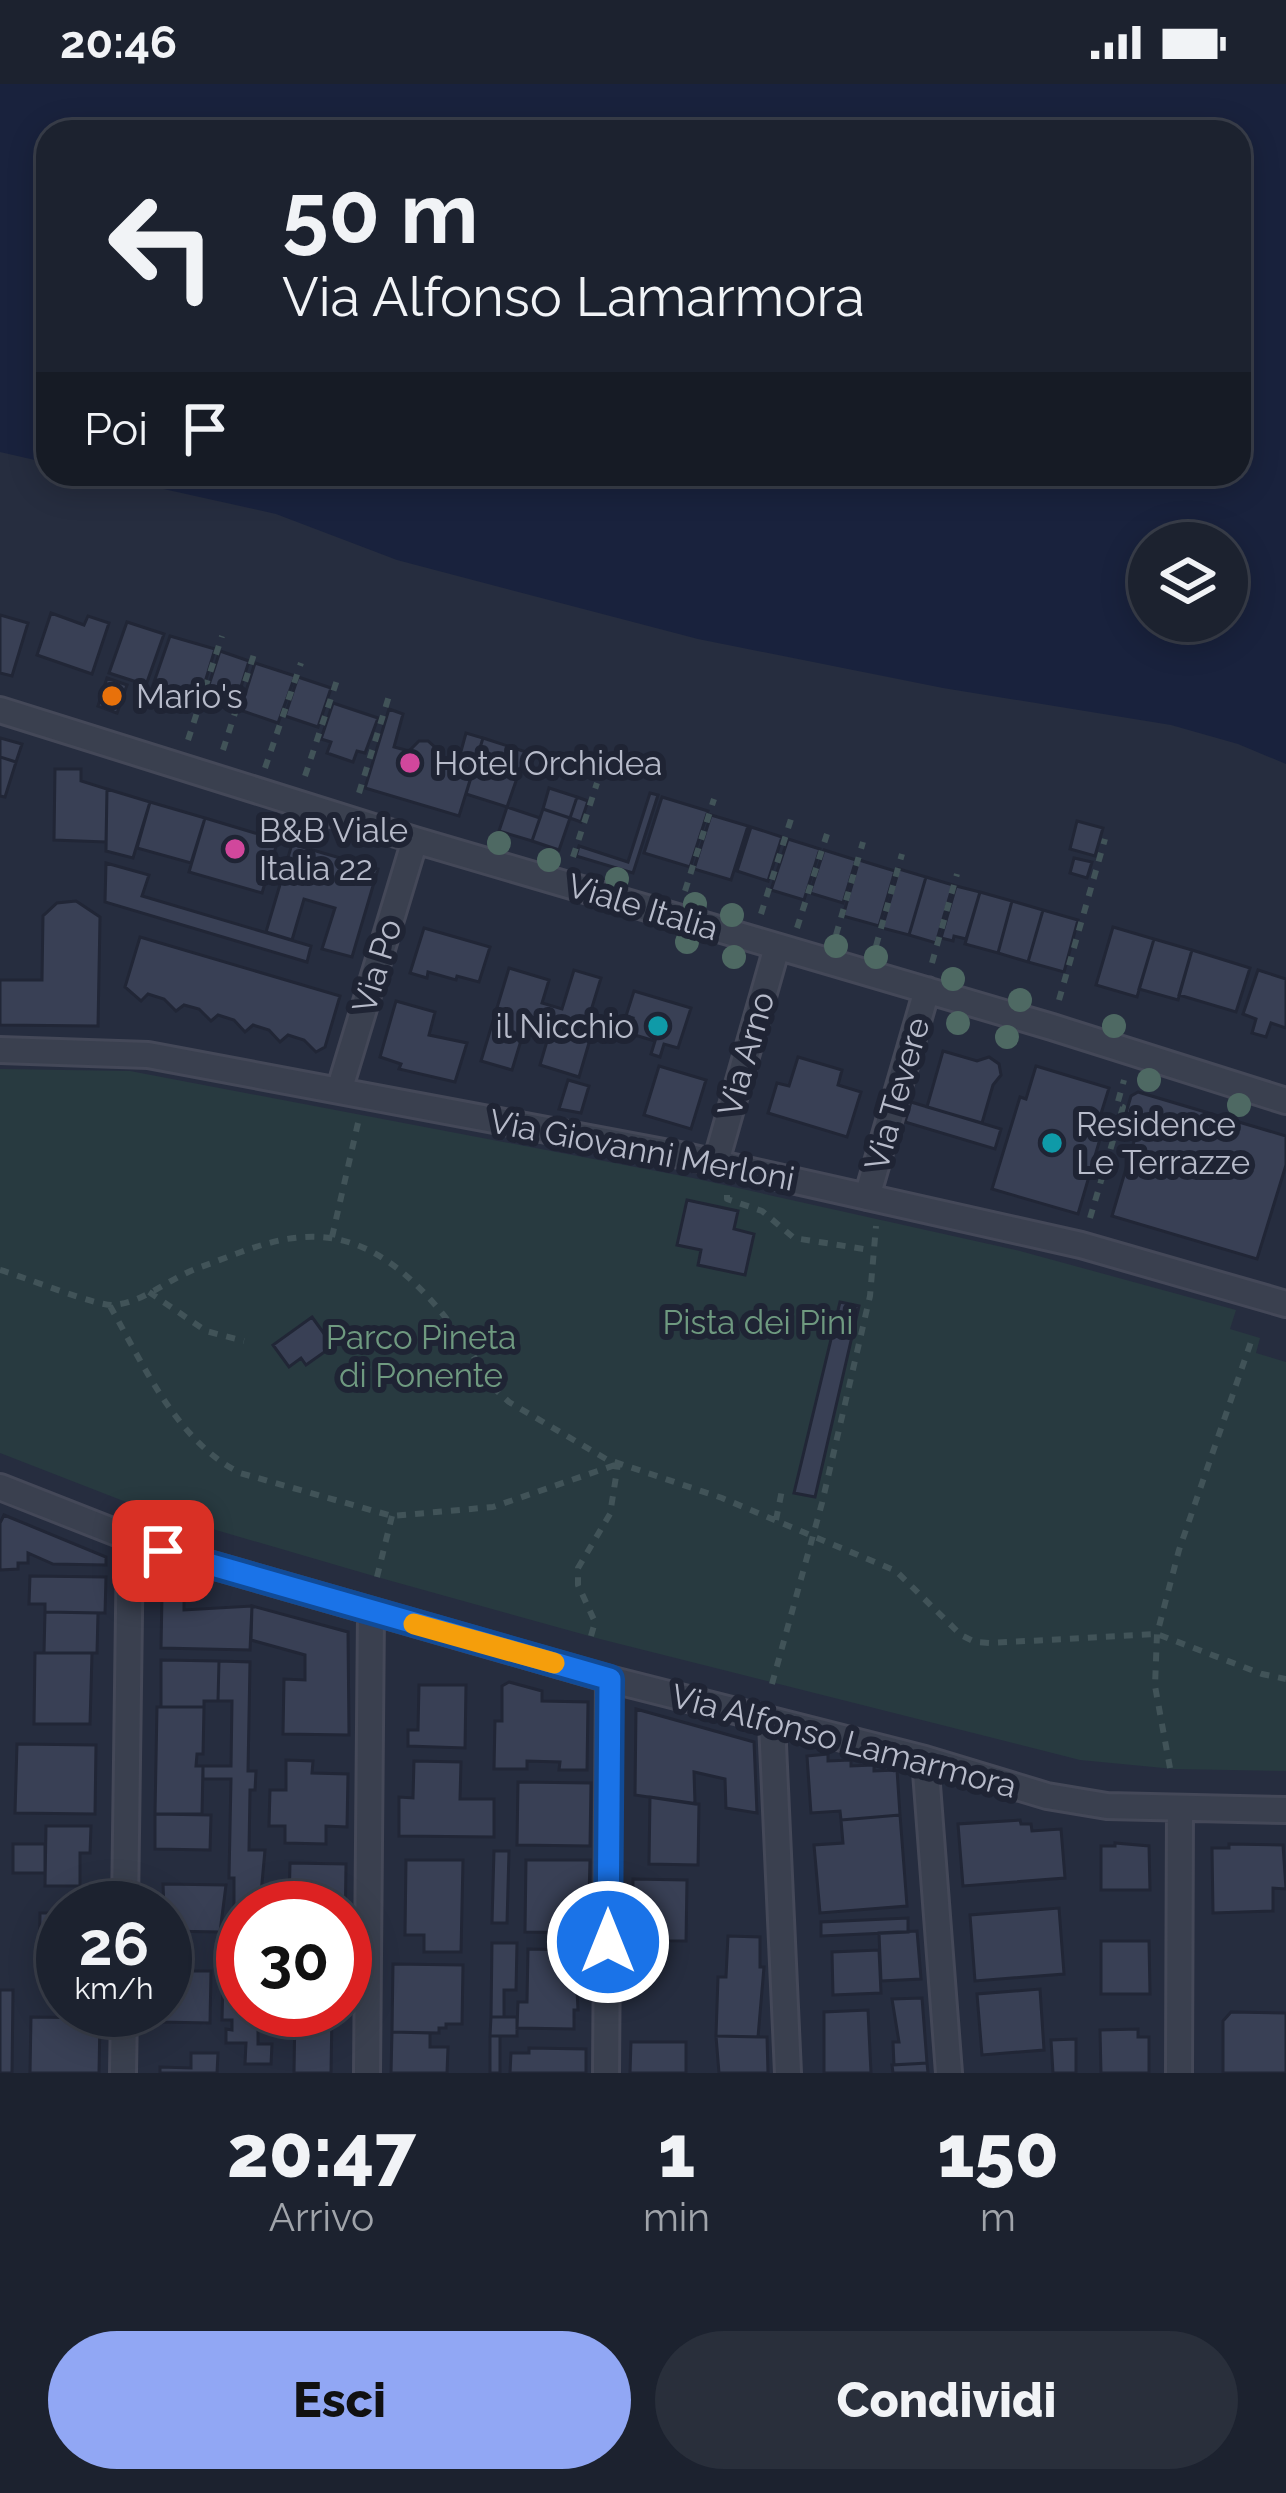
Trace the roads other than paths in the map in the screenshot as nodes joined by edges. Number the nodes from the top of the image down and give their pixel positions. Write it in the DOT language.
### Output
graph roads {
  1 [pos="0,710"];
  2 [pos="415,840"];
  3 [pos="773,946"];
  4 [pos="925,990"];
  5 [pos="0,1050"];
  6 [pos="339,1091"];
  7 [pos="1286,1101"];
  8 [pos="716,1162"];
  9 [pos="867,1197"];
  10 [pos="1280,1303"];
  11 [pos="0,1487"];
  12 [pos="130,1540"];
  13 [pos="371,1612"];
  14 [pos="610,1679"];
  15 [pos="772,1723"];
  16 [pos="926,1759"];
  17 [pos="1180,1809"];
  18 [pos="1286,1810"];
  19 [pos="125,1881"];
  20 [pos="124,2037"];
  21 [pos="123,2073"];
  22 [pos="367,2073"];
  23 [pos="606,2073"];
  24 [pos="788,2073"];
  25 [pos="949,2073"];
  26 [pos="1179,2073"];
  1 -- 2 [label="street, Viale Italia"];
  2 -- 3 [label="street, Viale Italia"];
  2 -- 6 [label="street, Via Po"];
  3 -- 4 [label="street, Viale Italia"];
  3 -- 8 [label="street, Via Arno"];
  4 -- 7 [label="street, Viale Italia"];
  4 -- 9 [label="street, Via Tevere"];
  5 -- 6 [label="street, Via Giovanni Merloni"];
  6 -- 8 [label="street, Via Giovanni Merloni"];
  8 -- 9 [label="street, Via Giovanni Merloni"];
  9 -- 10 [label="street, Via Giovanni Merloni"];
  11 -- 12 [label="street, Via Alfonso Lamarmora"];
  12 -- 13 [label="street, Via Alfonso Lamarmora"];
  12 -- 19 [label="street"];
  13 -- 14 [label="street, Via Alfonso Lamarmora"];
  13 -- 22 [label="street"];
  14 -- 15 [label="street, Via Alfonso Lamarmora"];
  14 -- 23 [label="street"];
  15 -- 16 [label="street, Via Alfonso Lamarmora"];
  15 -- 24 [label="street"];
  16 -- 17 [label="street, Via Alfonso Lamarmora"];
  16 -- 25 [label="street"];
  17 -- 18 [label="street, Via Alfonso Lamarmora"];
  17 -- 26 [label="street"];
  20 -- 21 [label="street"];
}
